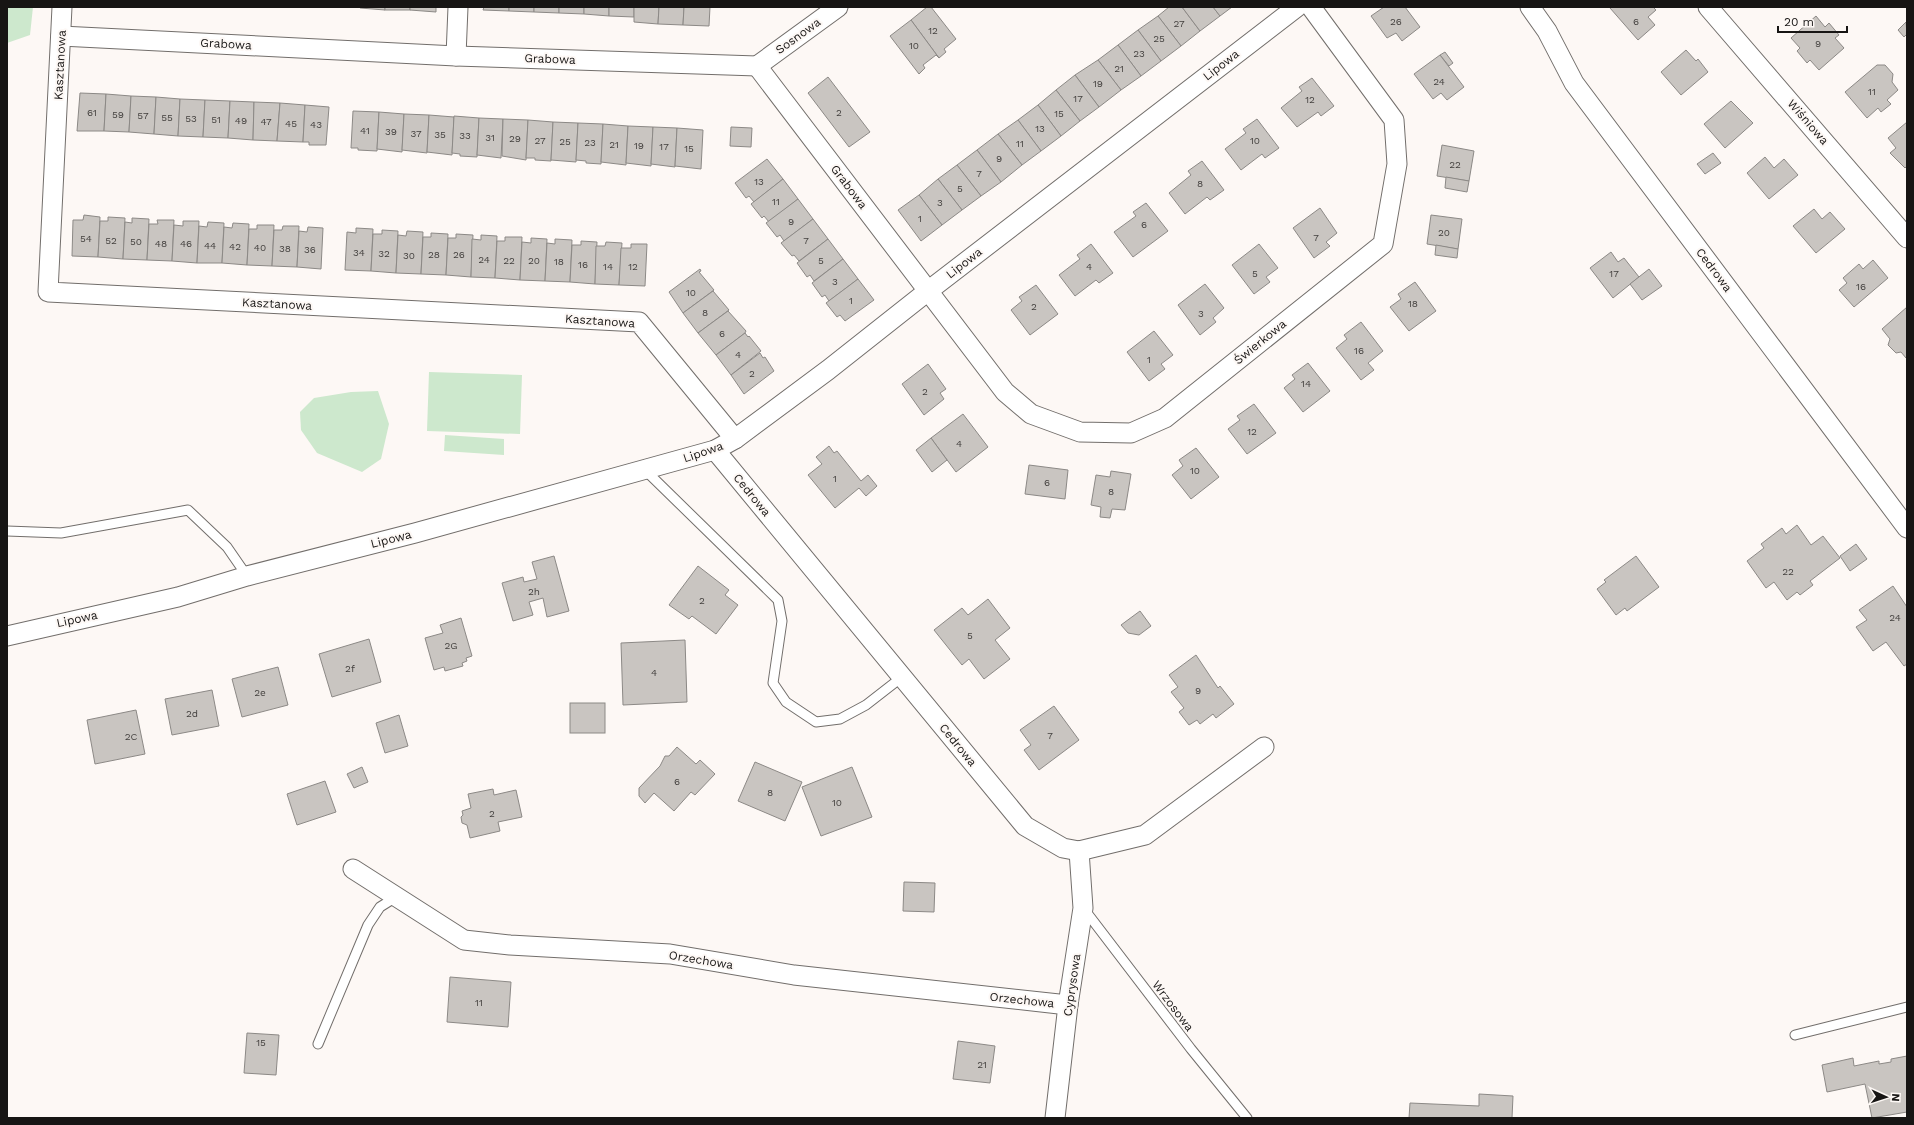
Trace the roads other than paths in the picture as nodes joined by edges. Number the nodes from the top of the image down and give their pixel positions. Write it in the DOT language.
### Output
graph roads {
  1 [pos="62,7"];
  2 [pos="458,7"];
  3 [pos="838,7"];
  4 [pos="1297,7"];
  5 [pos="1311,7"];
  6 [pos="1530,7"];
  7 [pos="1708,7"];
  8 [pos="61,36"];
  9 [pos="456,56"];
  10 [pos="757,66"];
  11 [pos="1907,238"];
  12 [pos="928,291"];
  13 [pos="735,439"];
  14 [pos="715,450"];
  15 [pos="644,470"];
  16 [pos="1907,528"];
  17 [pos="7,531"];
  18 [pos="247,576"];
  19 [pos="7,636"];
  20 [pos="902,676"];
  21 [pos="1264,747"];
  22 [pos="1079,851"];
  23 [pos="353,869"];
  24 [pos="396,897"];
  25 [pos="1083,908"];
  26 [pos="1068,1005"];
  27 [pos="1907,1007"];
  28 [pos="1795,1035"];
  29 [pos="318,1044"];
  30 [pos="1055,1118"];
  31 [pos="1247,1118"];
  1 -- 8 [label="street, Kasztanowa"];
  2 -- 9 [label="street"];
  3 -- 10 [label="street, Sosnowa"];
  4 -- 12 [label="street, Lipowa"];
  5 -- 12 [label="street, Świerkowa"];
  6 -- 16 [label="street, Cedrowa"];
  7 -- 11 [label="street, Wiśniowa"];
  8 -- 9 [label="street, Grabowa"];
  8 -- 13 [label="street, Kasztanowa"];
  9 -- 10 [label="street, Grabowa"];
  10 -- 12 [label="street, Grabowa"];
  12 -- 13 [label="street, Lipowa"];
  13 -- 14 [label="street, Lipowa"];
  14 -- 15 [label="street, Lipowa"];
  14 -- 20 [label="street, Cedrowa"];
  15 -- 18 [label="street, Lipowa"];
  15 -- 20 [label="lane"];
  17 -- 18 [label="lane"];
  18 -- 19 [label="street, Lipowa"];
  20 -- 22 [label="street, Cedrowa"];
  21 -- 22 [label="street, Cedrowa"];
  22 -- 25 [label="street, Cyprysowa"];
  23 -- 24 [label="street, Orzechowa"];
  24 -- 26 [label="street, Orzechowa"];
  24 -- 29 [label="lane"];
  25 -- 26 [label="street, Cyprysowa"];
  25 -- 31 [label="lane, Wrzosowa"];
  26 -- 30 [label="street, Cyprysowa"];
  27 -- 28 [label="lane"];
}
